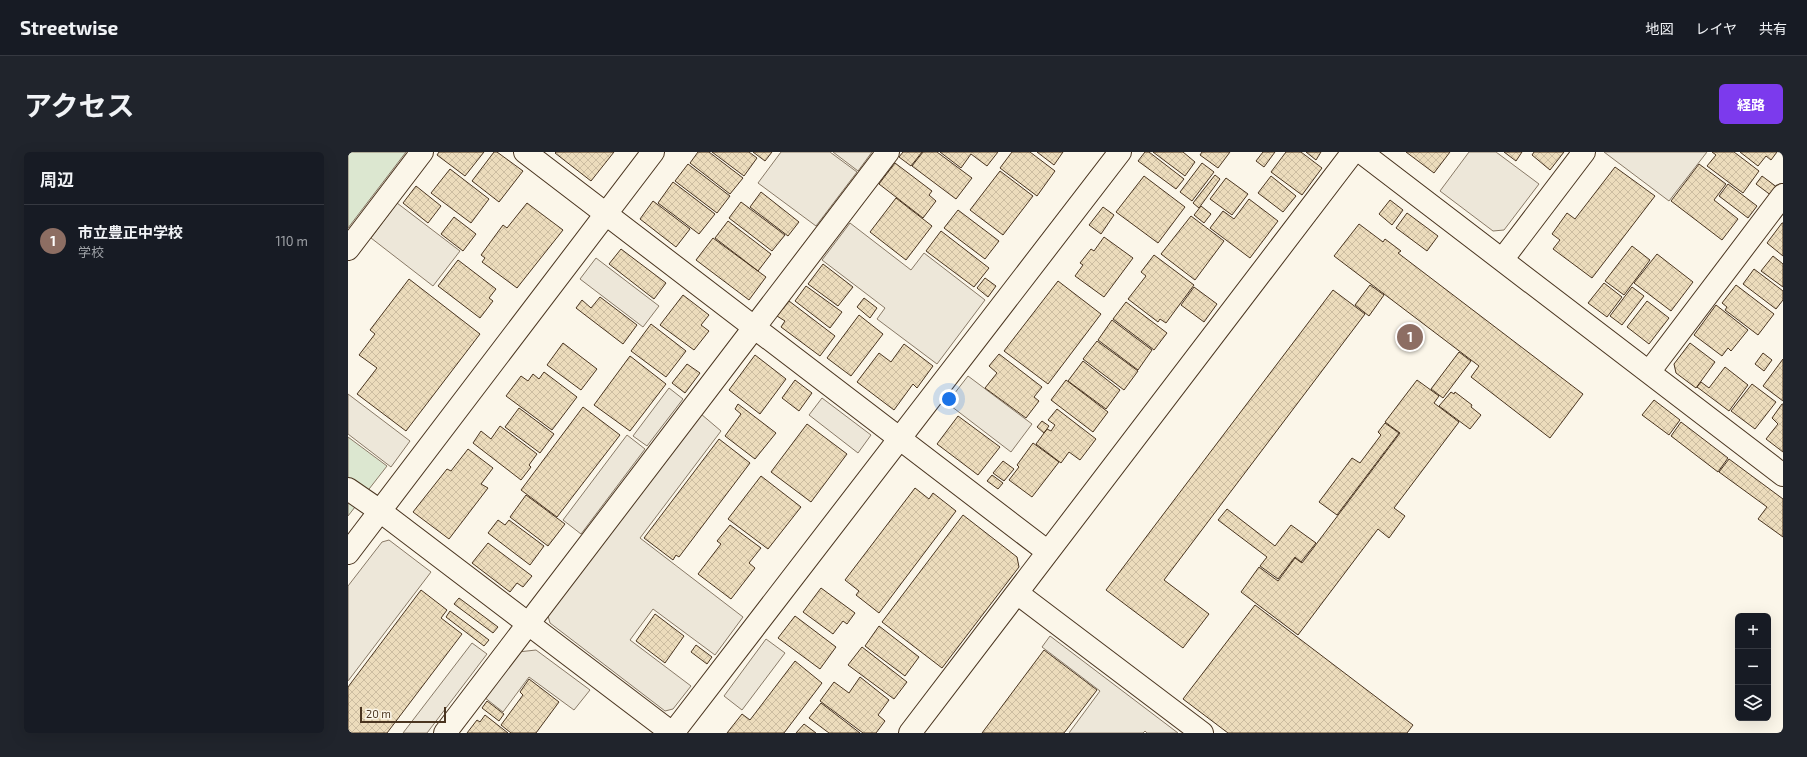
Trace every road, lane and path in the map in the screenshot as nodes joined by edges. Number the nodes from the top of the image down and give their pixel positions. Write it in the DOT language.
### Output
graph roads {
  1 [pos="422,152"];
  2 [pos="525,152"];
  3 [pos="653,152"];
  4 [pos="888,152"];
  5 [pos="1120,152"];
  6 [pos="1353,152"];
  7 [pos="1361,152"];
  8 [pos="1584,152"];
  9 [pos="1783,196"];
  10 [pos="606,214"];
  11 [pos="348,249"];
  12 [pos="1502,260"];
  13 [pos="755,328"];
  14 [pos="1649,372"];
  15 [pos="901,439"];
  16 [pos="1783,475"];
  17 [pos="348,489"];
  18 [pos="380,511"];
  19 [pos="1048,552"];
  20 [pos="348,553"];
  21 [pos="1017,593"];
  22 [pos="529,624"];
  23 [pos="446,733"];
  24 [pos="673,733"];
  25 [pos="910,733"];
  26 [pos="1202,733"];
  1 -- 11 [label="street"];
  2 -- 10 [label="street"];
  3 -- 10 [label="street"];
  4 -- 13 [label="street"];
  5 -- 15 [label="street"];
  6 -- 19 [label="street"];
  7 -- 12 [label="street"];
  8 -- 12 [label="street"];
  9 -- 14 [label="street"];
  10 -- 13 [label="street"];
  10 -- 18 [label="street"];
  12 -- 14 [label="street"];
  13 -- 15 [label="street"];
  13 -- 22 [label="street"];
  14 -- 16 [label="street"];
  15 -- 19 [label="street"];
  15 -- 24 [label="street"];
  17 -- 18 [label="street"];
  18 -- 20 [label="street"];
  18 -- 22 [label="street"];
  19 -- 21 [label="street"];
  21 -- 25 [label="street"];
  21 -- 26 [label="street"];
  22 -- 23 [label="street"];
  22 -- 24 [label="street"];
}
